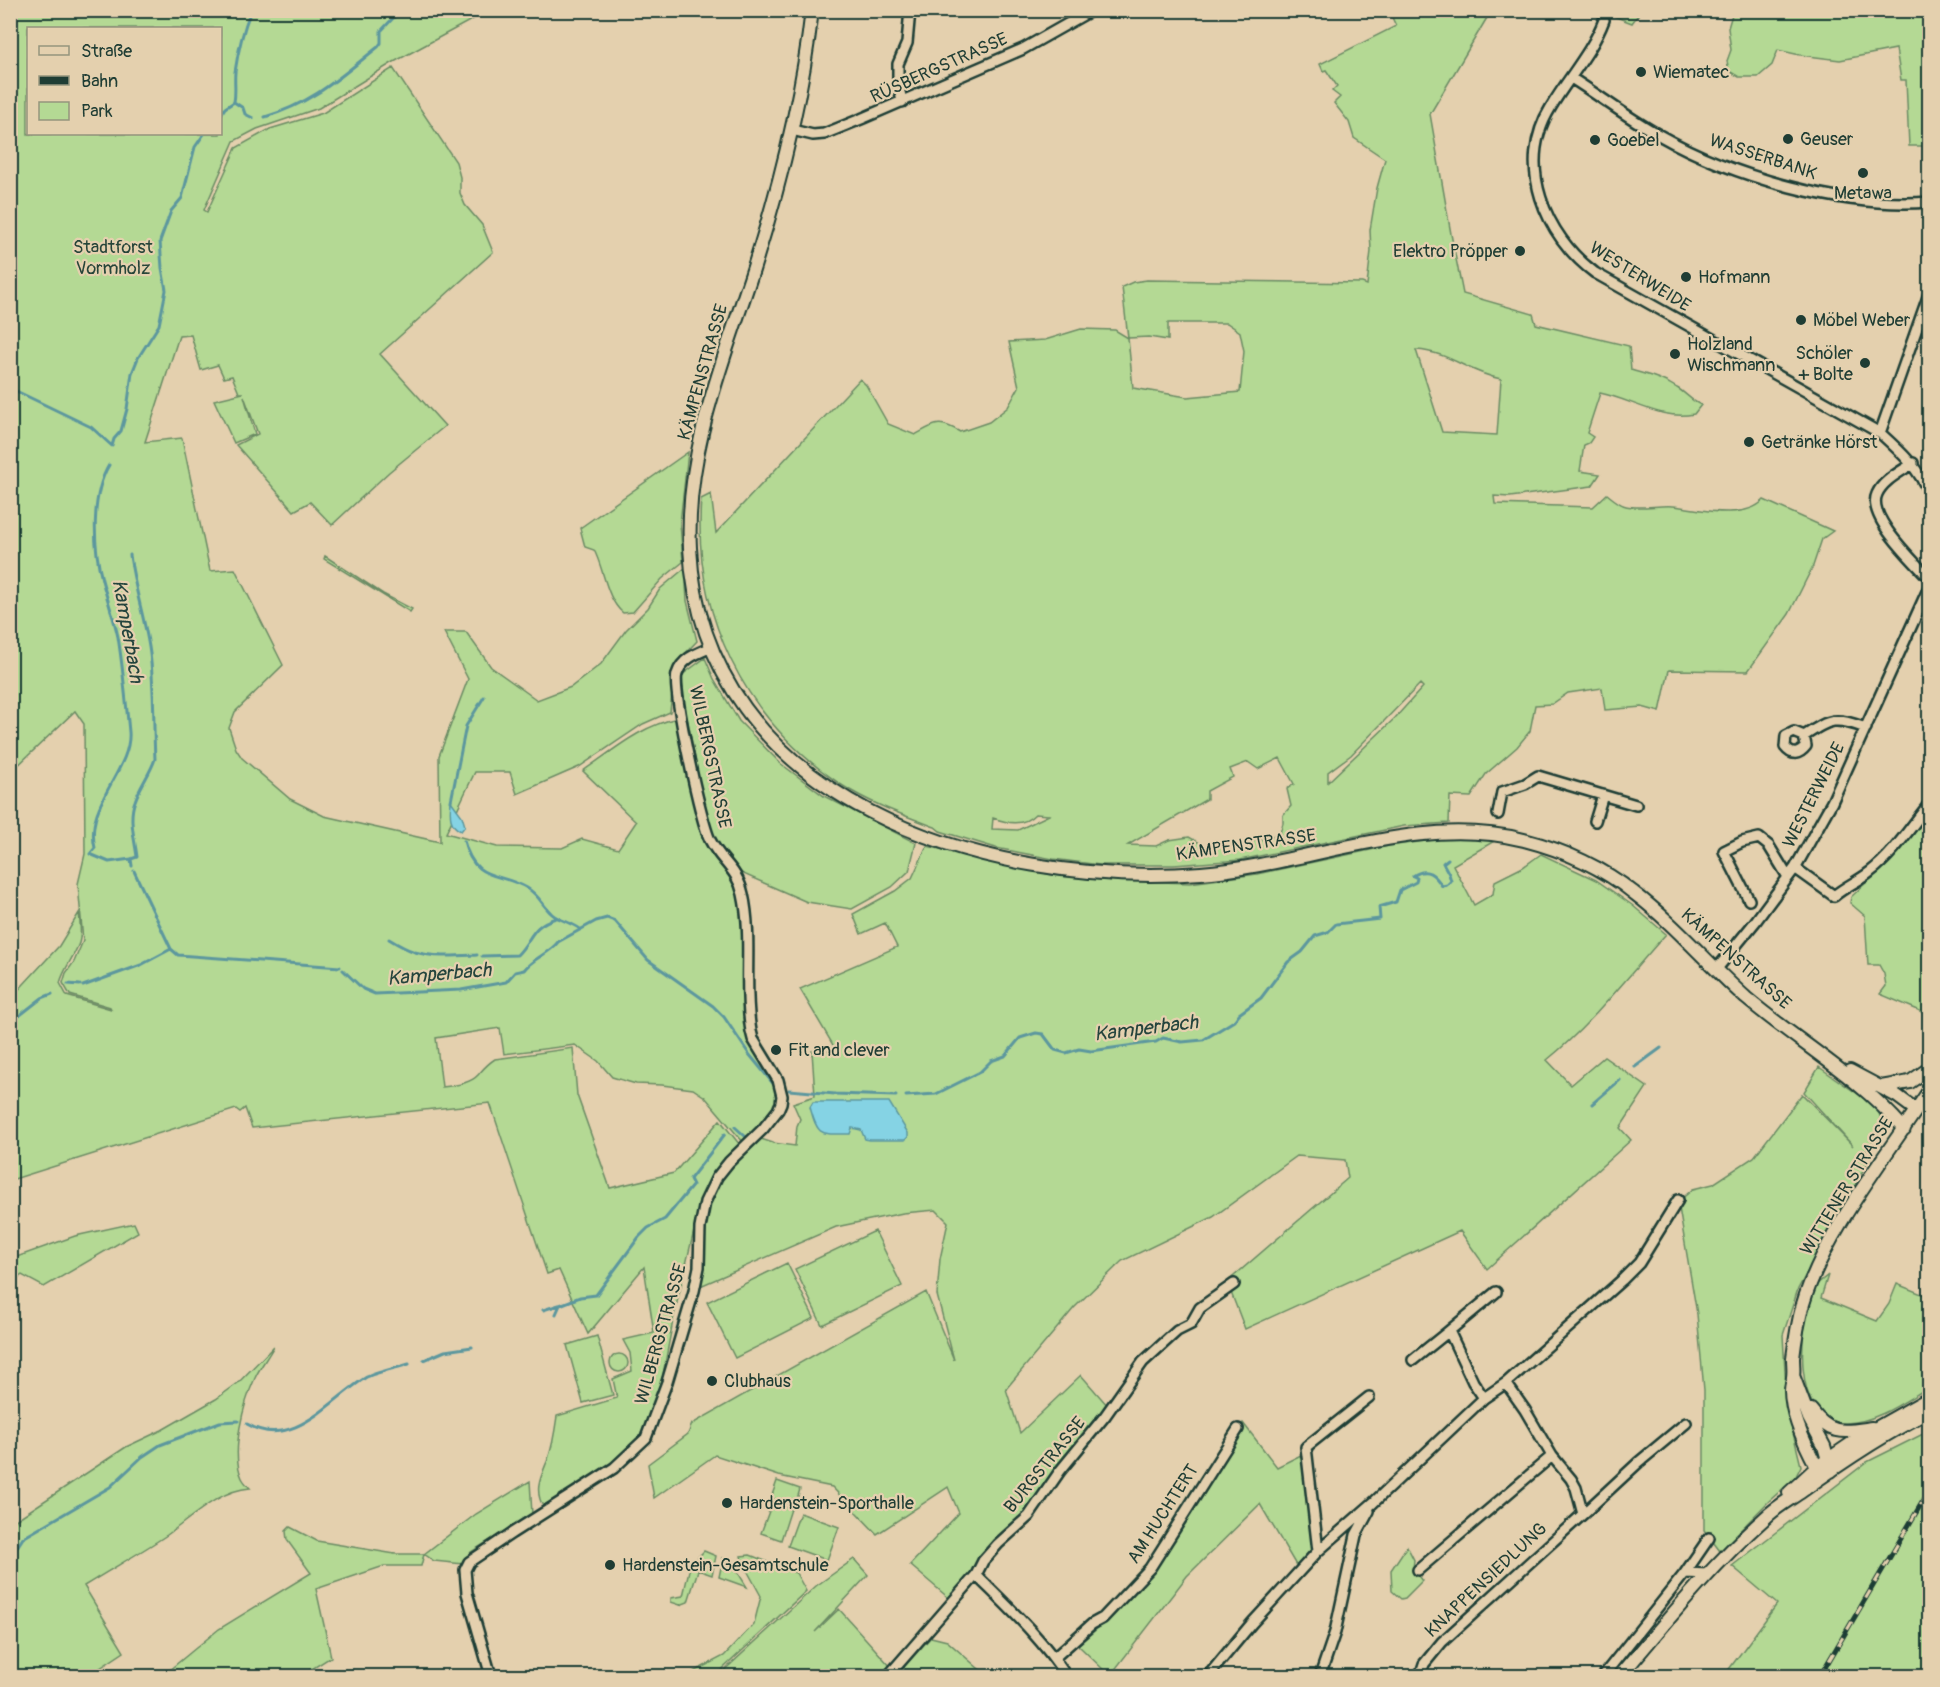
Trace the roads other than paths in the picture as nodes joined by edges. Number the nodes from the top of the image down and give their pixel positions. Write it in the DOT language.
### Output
graph roads {
  1 [pos="812,10"];
  2 [pos="910,10"];
  3 [pos="1092,10"];
  4 [pos="1604,20"];
  5 [pos="1571,78"];
  6 [pos="902,102"];
  7 [pos="792,130"];
  8 [pos="1929,202"];
  9 [pos="1929,291"];
  10 [pos="1880,434"];
  11 [pos="1913,463"];
  12 [pos="1929,495"];
  13 [pos="1929,579"];
  14 [pos="1929,585"];
  15 [pos="712,647"];
  16 [pos="1866,728"];
  17 [pos="1804,736"];
  18 [pos="1603,795"];
  19 [pos="1929,803"];
  20 [pos="1636,805"];
  21 [pos="1498,814"];
  22 [pos="1595,821"];
  23 [pos="1795,868"];
  24 [pos="1788,877"];
  25 [pos="1749,900"];
  26 [pos="1716,970"];
  27 [pos="1834,1064"];
  28 [pos="1929,1068"];
  29 [pos="1881,1088"];
  30 [pos="1929,1089"];
  31 [pos="1916,1110"];
  32 [pos="1904,1129"];
  33 [pos="1678,1200"];
  34 [pos="1234,1284"];
  35 [pos="1496,1292"];
  36 [pos="1449,1331"];
  37 [pos="1413,1360"];
  38 [pos="1793,1377"];
  39 [pos="1506,1383"];
  40 [pos="1800,1394"];
  41 [pos="1368,1397"];
  42 [pos="1484,1398"];
  43 [pos="1929,1398"];
  44 [pos="1929,1411"];
  45 [pos="1686,1423"];
  46 [pos="1876,1427"];
  47 [pos="1238,1429"];
  48 [pos="1552,1456"];
  49 [pos="1830,1465"];
  50 [pos="1817,1467"];
  51 [pos="1784,1502"];
  52 [pos="1373,1503"];
  53 [pos="1583,1514"];
  54 [pos="1709,1538"];
  55 [pos="1318,1551"];
  56 [pos="1418,1570"];
  57 [pos="1686,1573"];
  58 [pos="1707,1574"];
  59 [pos="976,1575"];
  60 [pos="1054,1658"];
  61 [pos="491,1677"];
  62 [pos="888,1677"];
  63 [pos="1066,1677"];
  64 [pos="1208,1677"];
  65 [pos="1320,1677"];
  66 [pos="1420,1677"];
  67 [pos="1603,1677"];
  68 [pos="1620,1677"];
  1 -- 7 [label="street, KÄMPENSTRASSE"];
  2 -- 6 [label="street"];
  3 -- 6 [label="street, RÜSBERGSTRASSE"];
  4 -- 5 [label="street, WESTERWEIDE"];
  5 -- 8 [label="street, WASSERBANK"];
  5 -- 10 [label="street, WESTERWEIDE"];
  6 -- 7 [label="street, RÜSBERGSTRASSE"];
  7 -- 15 [label="street, KÄMPENSTRASSE"];
  9 -- 10 [label="street"];
  10 -- 11 [label="street, WESTERWEIDE"];
  11 -- 12 [label="street, WESTERWEIDE"];
  11 -- 13 [label="street"];
  14 -- 16 [label="street, WESTERWEIDE"];
  15 -- 26 [label="street, KÄMPENSTRASSE"];
  15 -- 61 [label="street, WILBERGSTRASSE"];
  16 -- 17 [label="street, WESTERWEIDE"];
  16 -- 23 [label="street, WESTERWEIDE"];
  18 -- 20 [label="street"];
  18 -- 21 [label="street"];
  18 -- 22 [label="street"];
  19 -- 23 [label="street"];
  23 -- 24 [label="street, WESTERWEIDE"];
  24 -- 25 [label="street, WESTERWEIDE"];
  24 -- 26 [label="street, WESTERWEIDE"];
  26 -- 27 [label="street, KÄMPENSTRASSE"];
  27 -- 29 [label="street, KÄMPENSTRASSE"];
  27 -- 32 [label="street, KÄMPENSTRASSE"];
  28 -- 29 [label="street"];
  29 -- 31 [label="street, KÄMPENSTRASSE"];
  30 -- 31 [label="street, WITTENER STRASSE"];
  31 -- 32 [label="street, WITTENER STRASSE"];
  32 -- 38 [label="street, WITTENER STRASSE"];
  33 -- 39 [label="street"];
  34 -- 59 [label="street, BURGSTRASSE"];
  35 -- 36 [label="street"];
  36 -- 37 [label="street"];
  36 -- 42 [label="street"];
  38 -- 40 [label="street, WITTENER STRASSE"];
  38 -- 50 [label="street, WITTENER STRASSE"];
  39 -- 42 [label="street"];
  39 -- 48 [label="street"];
  40 -- 46 [label="street"];
  40 -- 49 [label="street, WITTENER STRASSE"];
  41 -- 55 [label="street"];
  42 -- 52 [label="street"];
  43 -- 46 [label="street"];
  44 -- 49 [label="street"];
  45 -- 53 [label="street, KNAPPENSIEDLUNG"];
  46 -- 49 [label="street"];
  47 -- 60 [label="street, AM HUCHTERT"];
  48 -- 53 [label="street"];
  48 -- 56 [label="street"];
  49 -- 50 [label="street"];
  49 -- 51 [label="street"];
  50 -- 51 [label="street"];
  51 -- 58 [label="street"];
  52 -- 55 [label="street"];
  52 -- 65 [label="street"];
  53 -- 66 [label="street, KNAPPENSIEDLUNG"];
  54 -- 57 [label="street"];
  55 -- 64 [label="street"];
  57 -- 58 [label="street"];
  57 -- 67 [label="street"];
  58 -- 68 [label="street"];
  59 -- 60 [label="street"];
  59 -- 62 [label="street, BURGSTRASSE"];
  60 -- 63 [label="street"];
}
